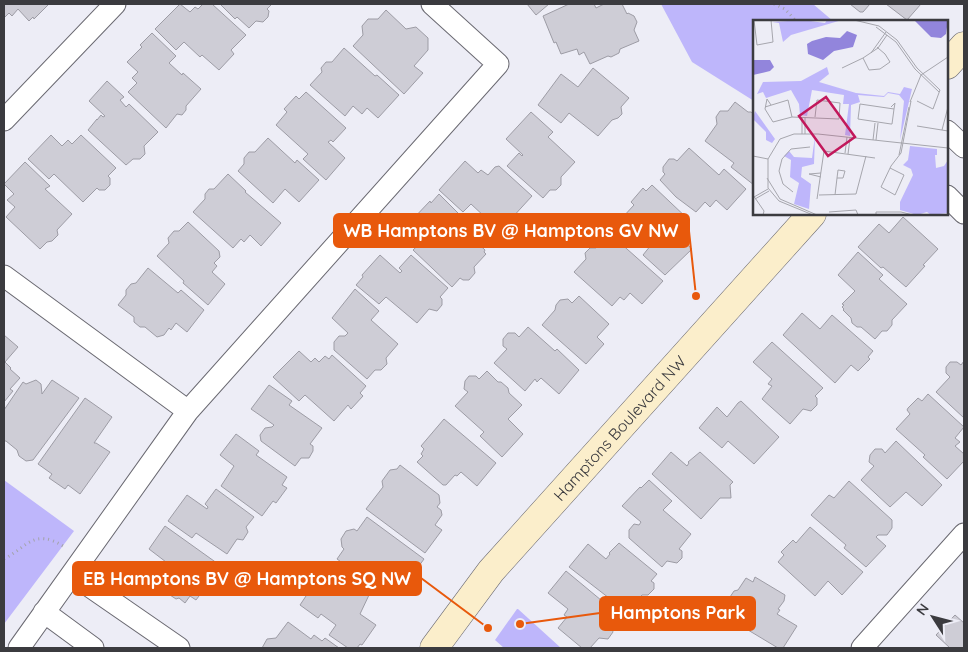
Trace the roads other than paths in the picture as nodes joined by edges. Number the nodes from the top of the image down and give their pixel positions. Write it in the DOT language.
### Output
graph roads {
  1 [pos="115,4"];
  2 [pos="432,4"];
  3 [pos="964,46"];
  4 [pos="948,64"];
  5 [pos="4,120"];
  6 [pos="948,132"];
  7 [pos="964,147"];
  8 [pos="948,197"];
  9 [pos="964,212"];
  10 [pos="811,215"];
  11 [pos="4,276"];
  12 [pos="188,411"];
  13 [pos="964,534"];
  14 [pos="72,574"];
  15 [pos="44,612"];
  16 [pos="19,648"];
  17 [pos="93,648"];
  18 [pos="179,648"];
  19 [pos="434,648"];
  20 [pos="862,648"];
  1 -- 5 [label="street"];
  2 -- 12 [label="street"];
  3 -- 4 [label="street"];
  6 -- 7 [label="street"];
  8 -- 9 [label="street"];
  10 -- 19 [label="street, Hamptons Boulevard NW"];
  11 -- 12 [label="street"];
  12 -- 14 [label="street"];
  13 -- 20 [label="street"];
  14 -- 15 [label="street"];
  14 -- 18 [label="street"];
  15 -- 16 [label="street"];
  15 -- 17 [label="street"];
}
